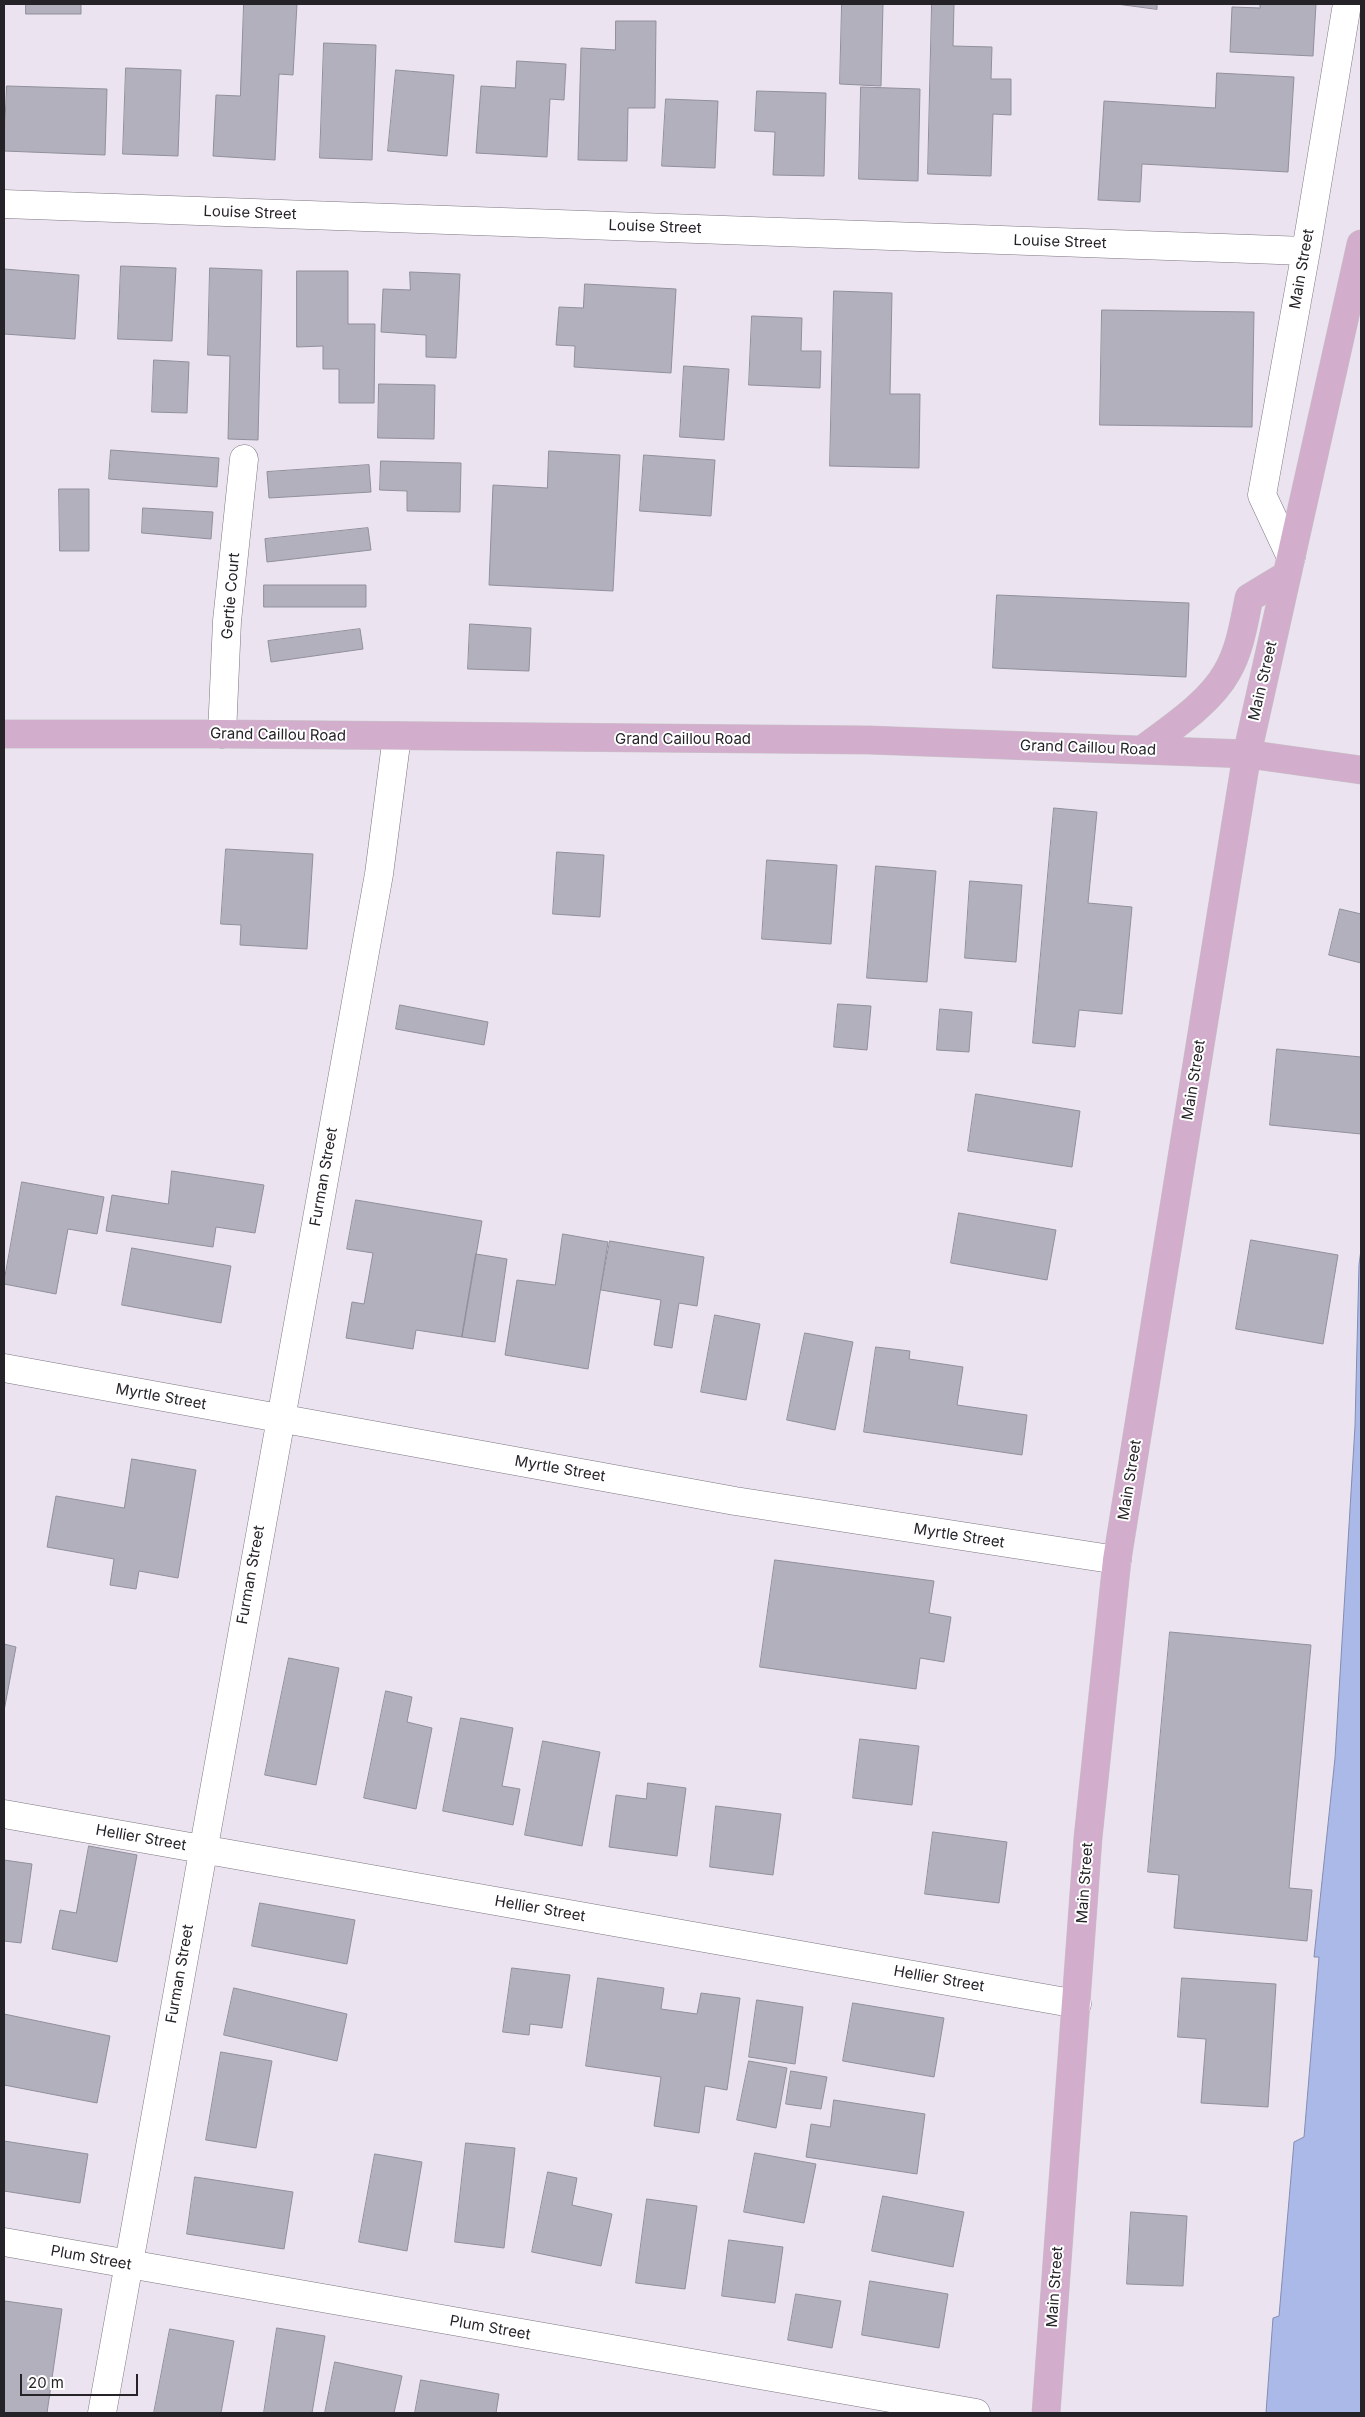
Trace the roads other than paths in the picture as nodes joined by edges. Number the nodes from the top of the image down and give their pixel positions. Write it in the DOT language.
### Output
graph roads {
  1 [pos="1347,4"];
  2 [pos="4,204"];
  3 [pos="1361,244"];
  4 [pos="1306,251"];
  5 [pos="244,459"];
  6 [pos="1289,566"];
  7 [pos="4,734"];
  8 [pos="222,734"];
  9 [pos="397,736"];
  10 [pos="1142,750"];
  11 [pos="1247,754"];
  12 [pos="1361,770"];
  13 [pos="4,1368"];
  14 [pos="280,1418"];
  15 [pos="1118,1560"];
  16 [pos="4,1814"];
  17 [pos="202,1849"];
  18 [pos="1076,2004"];
  19 [pos="4,2242"];
  20 [pos="129,2265"];
  21 [pos="102,2413"];
  22 [pos="976,2413"];
  23 [pos="1046,2413"];
  1 -- 4 [label="street, Main Street"];
  2 -- 4 [label="street, Louise Street"];
  3 -- 6 [label="main road, Main Street"];
  4 -- 6 [label="street, Main Street"];
  5 -- 8 [label="street, Gertie Court"];
  6 -- 10 [label="main road"];
  6 -- 11 [label="main road, Main Street"];
  7 -- 8 [label="main road, Grand Caillou Road"];
  8 -- 9 [label="main road, Grand Caillou Road"];
  9 -- 10 [label="main road, Grand Caillou Road"];
  9 -- 14 [label="street, Furman Street"];
  10 -- 11 [label="main road, Grand Caillou Road"];
  11 -- 12 [label="main road, Grand Caillou Road"];
  11 -- 15 [label="main road, Main Street"];
  13 -- 14 [label="street, Myrtle Street"];
  14 -- 15 [label="street, Myrtle Street"];
  14 -- 17 [label="street, Furman Street"];
  15 -- 18 [label="main road, Main Street"];
  16 -- 17 [label="street, Hellier Street"];
  17 -- 18 [label="street, Hellier Street"];
  17 -- 20 [label="street, Furman Street"];
  18 -- 23 [label="main road, Main Street"];
  19 -- 20 [label="street, Plum Street"];
  20 -- 21 [label="street, Furman Street"];
  20 -- 22 [label="street, Plum Street"];
}
